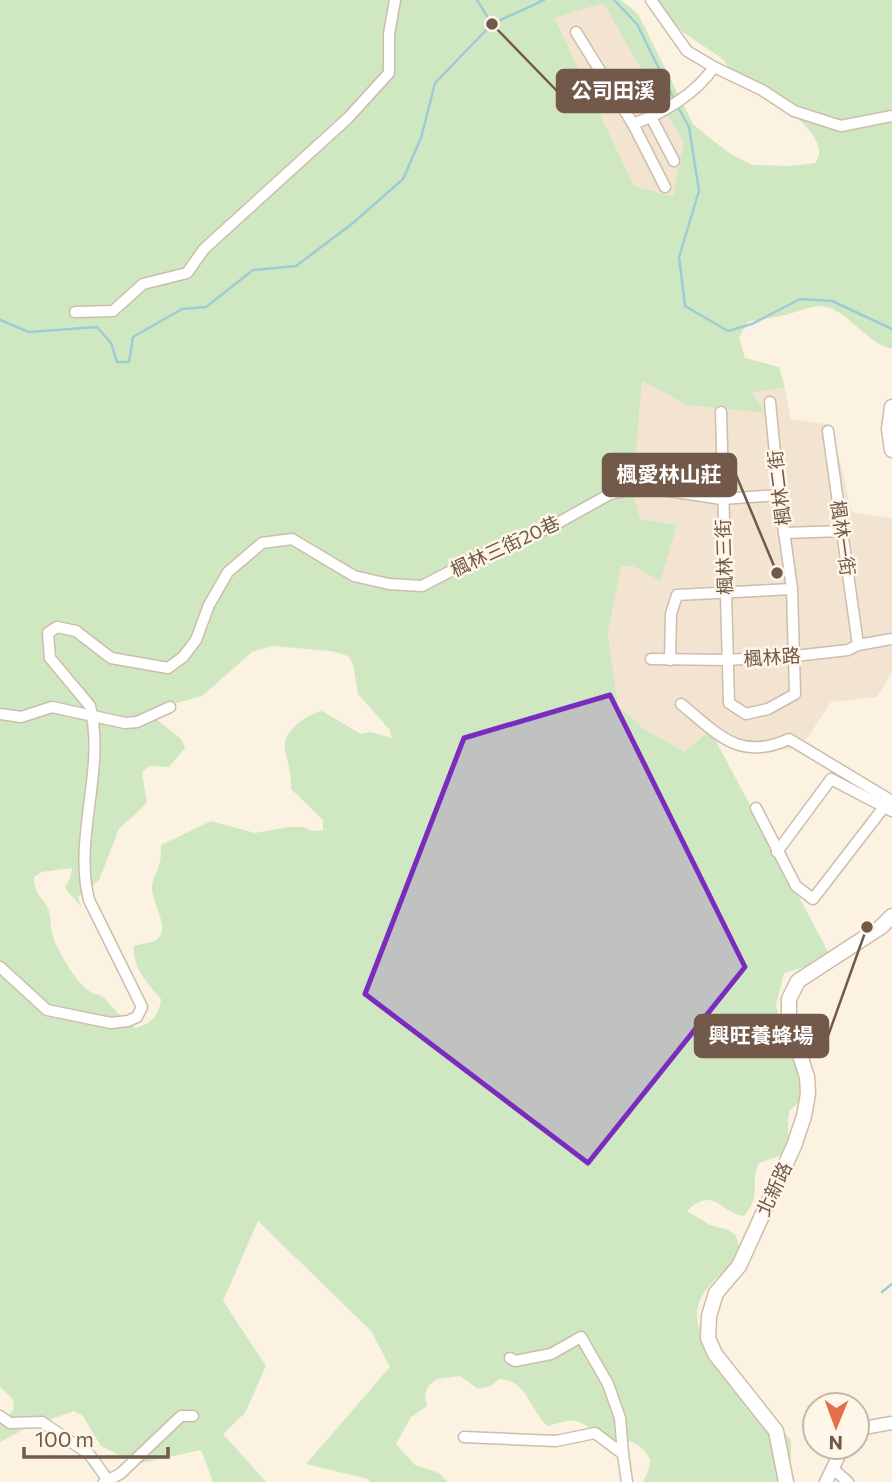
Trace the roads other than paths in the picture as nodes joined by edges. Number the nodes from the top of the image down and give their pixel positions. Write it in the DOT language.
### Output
graph roads {
  1 [pos="395,0"];
  2 [pos="650,0"];
  3 [pos="576,32"];
  4 [pos="714,67"];
  5 [pos="892,116"];
  6 [pos="651,117"];
  7 [pos="632,124"];
  8 [pos="674,161"];
  9 [pos="665,187"];
  10 [pos="75,312"];
  11 [pos="770,402"];
  12 [pos="892,407"];
  13 [pos="721,412"];
  14 [pos="828,431"];
  15 [pos="892,450"];
  16 [pos="779,495"];
  17 [pos="722,499"];
  18 [pos="843,531"];
  19 [pos="784,533"];
  20 [pos="792,589"];
  21 [pos="725,594"];
  22 [pos="892,639"];
  23 [pos="858,645"];
  24 [pos="795,656"];
  25 [pos="651,659"];
  26 [pos="670,660"];
  27 [pos="727,660"];
  28 [pos="681,704"];
  29 [pos="170,708"];
  30 [pos="0,714"];
  31 [pos="92,714"];
  32 [pos="889,806"];
  33 [pos="756,808"];
  34 [pos="776,852"];
  35 [pos="892,916"];
  36 [pos="0,967"];
  37 [pos="510,1358"];
  38 [pos="0,1416"];
  39 [pos="193,1416"];
  40 [pos="892,1423"];
  41 [pos="871,1427"];
  42 [pos="464,1437"];
  43 [pos="623,1454"];
  44 [pos="836,1461"];
  45 [pos="832,1468"];
  46 [pos="106,1481"];
  47 [pos="627,1482"];
  48 [pos="786,1482"];
  49 [pos="826,1482"];
  50 [pos="848,1482"];
  1 -- 10 [label="street"];
  2 -- 4 [label="street"];
  3 -- 7 [label="street"];
  4 -- 5 [label="street"];
  4 -- 6 [label="street"];
  6 -- 7 [label="street"];
  6 -- 8 [label="street"];
  7 -- 9 [label="street"];
  11 -- 16 [label="street, 楓林二街"];
  12 -- 15 [label="main road"];
  13 -- 17 [label="street, 楓林三街"];
  14 -- 18 [label="street, 楓林一街"];
  16 -- 17 [label="street"];
  16 -- 19 [label="street, 楓林二街"];
  17 -- 21 [label="street, 楓林三街"];
  17 -- 31 [label="street, 楓林三街20巷"];
  18 -- 19 [label="street"];
  18 -- 23 [label="street, 楓林一街"];
  19 -- 20 [label="street, 楓林二街"];
  20 -- 21 [label="street"];
  20 -- 24 [label="street, 楓林二街"];
  21 -- 26 [label="street"];
  21 -- 27 [label="street, 楓林三街"];
  22 -- 23 [label="street, 楓林路"];
  23 -- 24 [label="street, 楓林路"];
  24 -- 27 [label="street, 楓林路"];
  24 -- 27 [label="street, 楓林三街"];
  25 -- 26 [label="street, 楓林路"];
  26 -- 27 [label="street, 楓林路"];
  28 -- 32 [label="street"];
  29 -- 31 [label="street"];
  30 -- 31 [label="street"];
  31 -- 36 [label="street"];
  32 -- 34 [label="street"];
  32 -- 34 [label="street"];
  33 -- 34 [label="street"];
  35 -- 48 [label="main road, 北新路"];
  37 -- 43 [label="street"];
  38 -- 46 [label="street"];
  39 -- 46 [label="street"];
  40 -- 41 [label="street"];
  42 -- 43 [label="street"];
  43 -- 47 [label="street"];
  44 -- 45 [label="street"];
  45 -- 49 [label="street"];
  45 -- 50 [label="street"];
}
